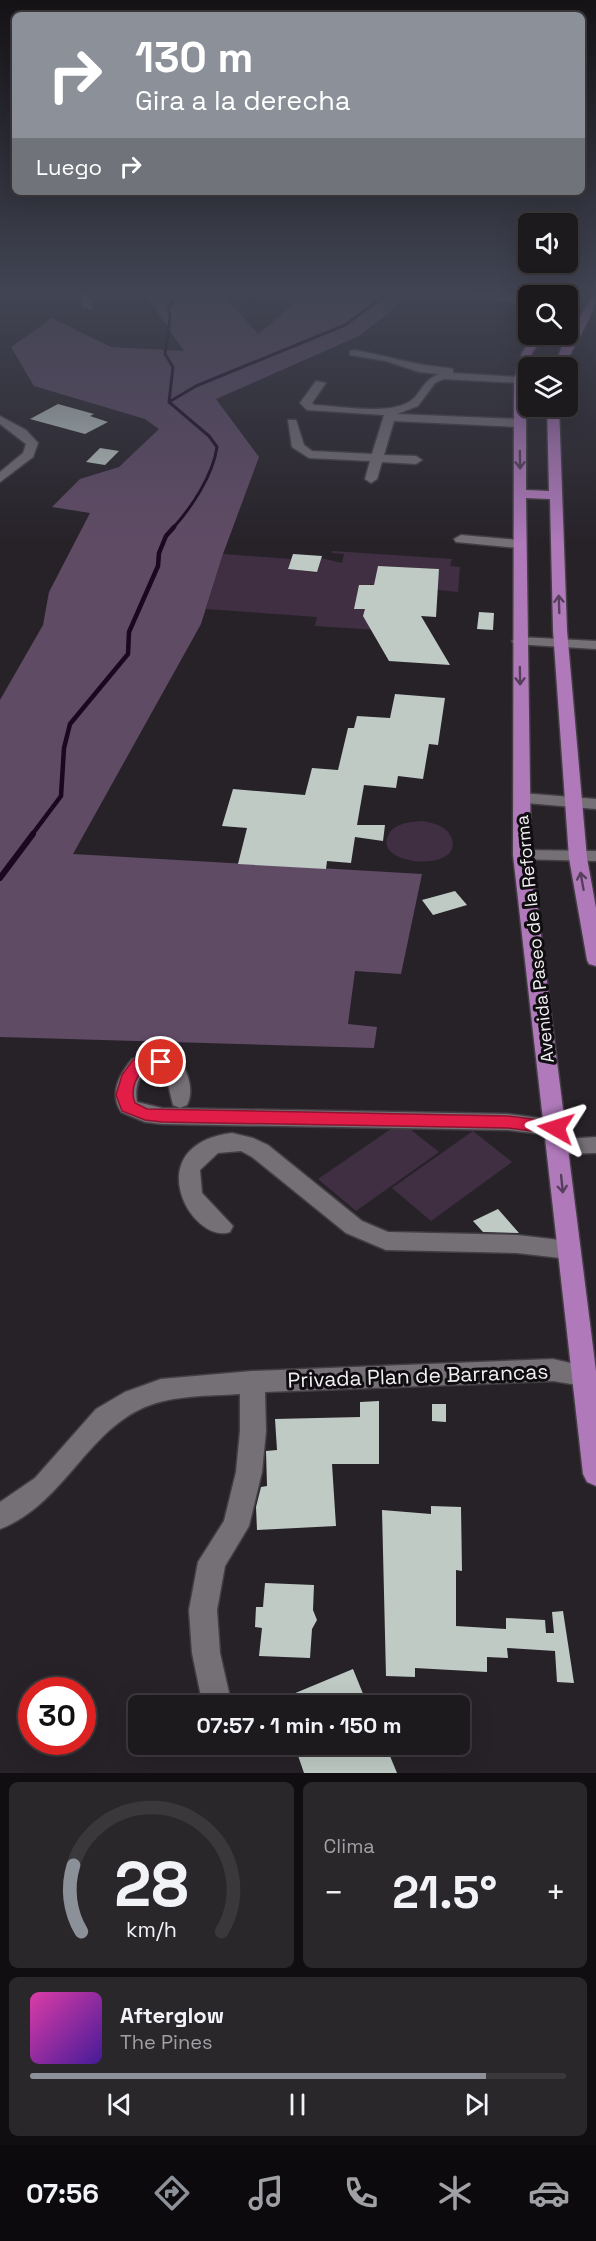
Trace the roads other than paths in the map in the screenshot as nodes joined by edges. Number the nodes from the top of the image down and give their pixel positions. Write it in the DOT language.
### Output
graph roads {
  1 [pos="441,377"];
  2 [pos="500,377"];
  3 [pos="518,377"];
  4 [pos="320,383"];
  5 [pos="390,415"];
  6 [pos="519,417"];
  7 [pos="553,417"];
  8 [pos="0,419"];
  9 [pos="292,422"];
  10 [pos="519,423"];
  11 [pos="377,458"];
  12 [pos="416,460"];
  13 [pos="0,478"];
  14 [pos="371,479"];
  15 [pos="520,494"];
  16 [pos="556,495"];
  17 [pos="461,539"];
  18 [pos="519,544"];
  19 [pos="596,632"];
  20 [pos="519,634"];
  21 [pos="561,637"];
  22 [pos="596,645"];
  23 [pos="521,798"];
  24 [pos="575,801"];
  25 [pos="596,804"];
  26 [pos="522,855"];
  27 [pos="587,857"];
  28 [pos="596,960"];
  29 [pos="180,1100"];
  30 [pos="557,1137"];
  31 [pos="596,1145"];
  32 [pos="222,1226"];
  33 [pos="569,1250"];
  34 [pos="583,1375"];
  35 [pos="252,1382"];
  36 [pos="594,1433"];
  37 [pos="596,1474"];
  38 [pos="0,1517"];
  39 [pos="216,1695"];
  1 -- 5 [label="street"];
  2 -- 3 [label="street"];
  4 -- 5 [label="street"];
  5 -- 10 [label="street"];
  5 -- 11 [label="street"];
  6 -- 10 [label="main road, Avenida Paseo de la Reforma"];
  7 -- 16 [label="main road"];
  8 -- 13 [label="street"];
  9 -- 11 [label="street"];
  10 -- 15 [label="main road, Avenida Paseo de la Reforma, one-way"];
  11 -- 12 [label="street"];
  11 -- 14 [label="street"];
  15 -- 16 [label="main road"];
  15 -- 18 [label="main road, Avenida Paseo de la Reforma"];
  21 -- 16 [label="main road, one-way"];
  17 -- 18 [label="street"];
  18 -- 20 [label="main road, Avenida Paseo de la Reforma"];
  19 -- 21 [label="street"];
  20 -- 21 [label="street"];
  20 -- 23 [label="main road, Avenida Paseo de la Reforma, one-way"];
  21 -- 22 [label="street"];
  21 -- 24 [label="main road"];
  23 -- 24 [label="street"];
  23 -- 26 [label="main road, Avenida Paseo de la Reforma"];
  24 -- 25 [label="street"];
  24 -- 27 [label="main road"];
  26 -- 27 [label="street"];
  26 -- 30 [label="main road, Avenida Paseo de la Reforma"];
  28 -- 27 [label="main road, one-way"];
  29 -- 30 [label="street"];
  30 -- 31 [label="street"];
  30 -- 33 [label="main road, Avenida Paseo de la Reforma, one-way"];
  32 -- 33 [label="street"];
  33 -- 34 [label="main road, Avenida Paseo de la Reforma"];
  34 -- 35 [label="street, Privada Plan de Barrancas"];
  34 -- 36 [label="main road, Avenida Paseo de la Reforma"];
  35 -- 38 [label="street, Privada Plan de Barrancas"];
  35 -- 39 [label="street"];
  36 -- 37 [label="main road, Avenida Paseo de la Reforma"];
}
